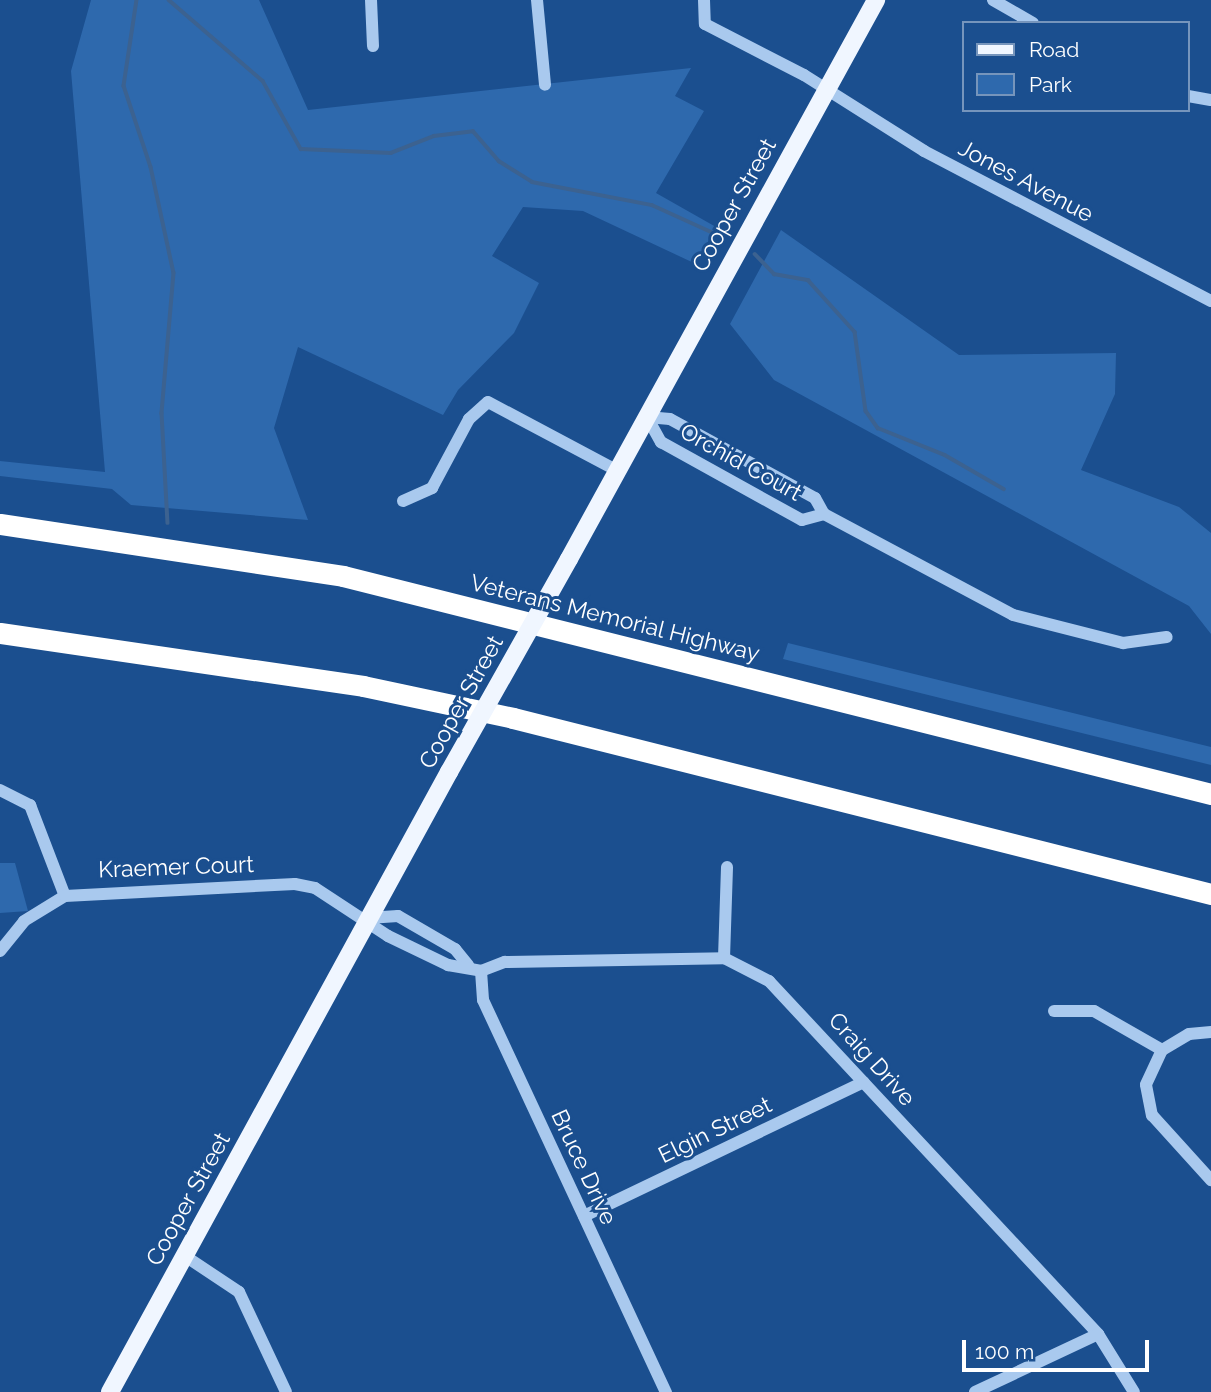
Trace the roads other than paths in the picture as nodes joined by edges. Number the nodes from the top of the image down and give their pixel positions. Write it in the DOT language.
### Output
graph roads {
  1 [pos="371,0"];
  2 [pos="537,0"];
  3 [pos="704,0"];
  4 [pos="876,0"];
  5 [pos="993,0"];
  6 [pos="1030,21"];
  7 [pos="373,47"];
  8 [pos="545,85"];
  9 [pos="824,91"];
  10 [pos="1190,96"];
  11 [pos="1211,100"];
  12 [pos="1211,301"];
  13 [pos="647,417"];
  14 [pos="616,470"];
  15 [pos="403,501"];
  16 [pos="824,514"];
  17 [pos="0,524"];
  18 [pos="0,633"];
  19 [pos="1167,637"];
  20 [pos="0,790"];
  21 [pos="1211,794"];
  22 [pos="727,867"];
  23 [pos="1211,894"];
  24 [pos="65,896"];
  25 [pos="368,918"];
  26 [pos="0,951"];
  27 [pos="724,958"];
  28 [pos="468,965"];
  29 [pos="481,971"];
  30 [pos="1054,1011"];
  31 [pos="1211,1032"];
  32 [pos="1162,1050"];
  33 [pos="864,1082"];
  34 [pos="1211,1180"];
  35 [pos="584,1216"];
  36 [pos="185,1256"];
  37 [pos="1098,1334"];
  38 [pos="110,1392"];
  39 [pos="286,1392"];
  40 [pos="666,1392"];
  41 [pos="975,1392"];
  42 [pos="1134,1392"];
  1 -- 7 [label="street"];
  2 -- 8 [label="street"];
  3 -- 9 [label="street, Jones Avenue"];
  4 -- 9 [label="main road, Cooper Street"];
  5 -- 6 [label="street"];
  9 -- 12 [label="street, Jones Avenue"];
  9 -- 13 [label="main road, Cooper Street"];
  10 -- 11 [label="street"];
  13 -- 14 [label="main road, Cooper Street"];
  13 -- 16 [label="street, Orchid Court"];
  13 -- 16 [label="street, Orchid Court"];
  14 -- 15 [label="street"];
  14 -- 25 [label="main road, Cooper Street, bridge"];
  16 -- 19 [label="street, Orchid Court"];
  17 -- 21 [label="highway, Veterans Memorial Highway"];
  18 -- 23 [label="highway"];
  20 -- 24 [label="street"];
  22 -- 27 [label="street"];
  24 -- 25 [label="street, Kraemer Court"];
  24 -- 26 [label="street, Kraemer Court"];
  25 -- 28 [label="street"];
  25 -- 28 [label="street"];
  25 -- 36 [label="main road, Cooper Street"];
  27 -- 29 [label="street"];
  27 -- 33 [label="street, Craig Drive"];
  28 -- 29 [label="street"];
  29 -- 35 [label="street, Bruce Drive"];
  30 -- 32 [label="street"];
  31 -- 32 [label="street"];
  32 -- 34 [label="street"];
  33 -- 35 [label="street, Elgin Street"];
  33 -- 37 [label="street, Craig Drive"];
  35 -- 40 [label="street, Bruce Drive"];
  36 -- 38 [label="main road, Cooper Street"];
  36 -- 39 [label="street"];
  37 -- 41 [label="street"];
  37 -- 42 [label="street, Craig Drive"];
}
